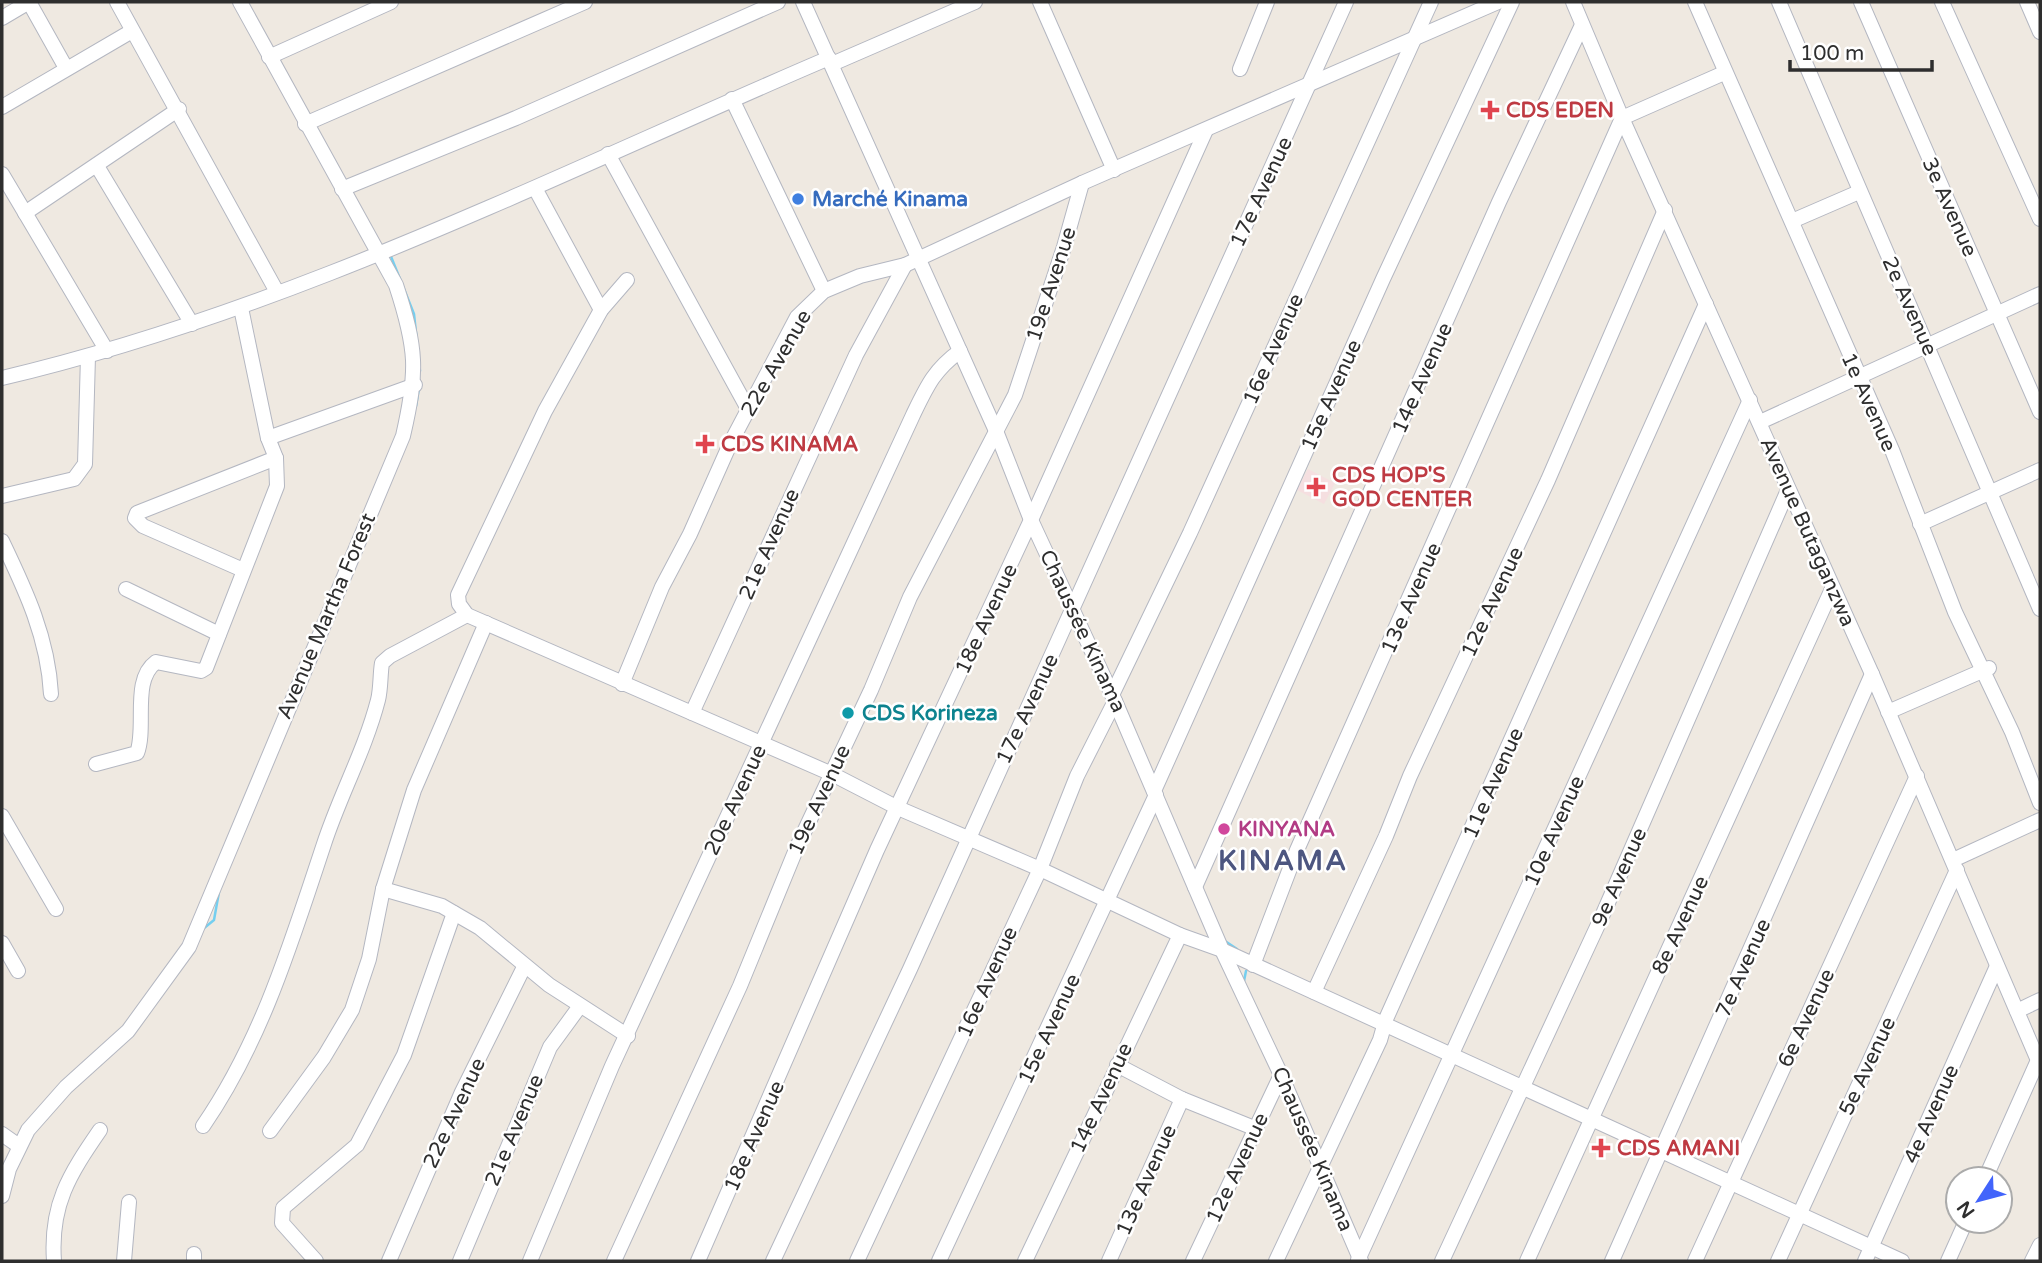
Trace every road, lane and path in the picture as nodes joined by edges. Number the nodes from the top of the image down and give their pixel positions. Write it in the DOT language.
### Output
graph roads {
  1 [pos="29,2"];
  2 [pos="117,2"];
  3 [pos="240,2"];
  4 [pos="391,2"];
  5 [pos="585,2"];
  6 [pos="778,2"];
  7 [pos="803,2"];
  8 [pos="975,2"];
  9 [pos="1040,2"];
  10 [pos="1267,2"];
  11 [pos="1346,2"];
  12 [pos="1432,2"];
  13 [pos="1498,2"];
  14 [pos="1513,2"];
  15 [pos="1573,2"];
  16 [pos="1695,2"];
  17 [pos="1779,2"];
  18 [pos="1861,2"];
  19 [pos="1942,2"];
  20 [pos="2027,2"];
  21 [pos="2,18"];
  22 [pos="1582,24"];
  23 [pos="132,31"];
  24 [pos="2040,32"];
  25 [pos="1415,37"];
  26 [pos="269,57"];
  27 [pos="830,61"];
  28 [pos="66,68"];
  29 [pos="1240,69"];
  30 [pos="1724,73"];
  31 [pos="1311,82"];
  32 [pos="732,99"];
  33 [pos="2,107"];
  34 [pos="179,109"];
  35 [pos="1622,118"];
  36 [pos="305,124"];
  37 [pos="1206,130"];
  38 [pos="608,154"];
  39 [pos="97,166"];
  40 [pos="1114,170"];
  41 [pos="2,174"];
  42 [pos="1082,183"];
  43 [pos="342,189"];
  44 [pos="536,190"];
  45 [pos="1859,192"];
  46 [pos="1665,210"];
  47 [pos="25,213"];
  48 [pos="2040,219"];
  49 [pos="1792,221"];
  50 [pos="379,254"];
  51 [pos="912,261"];
  52 [pos="627,280"];
  53 [pos="824,291"];
  54 [pos="277,292"];
  55 [pos="2040,294"];
  56 [pos="1706,303"];
  57 [pos="241,308"];
  58 [pos="601,310"];
  59 [pos="1997,314"];
  60 [pos="192,324"];
  61 [pos="1928,346"];
  62 [pos="107,351"];
  63 [pos="960,351"];
  64 [pos="88,356"];
  65 [pos="2,377"];
  66 [pos="1857,377"];
  67 [pos="415,385"];
  68 [pos="1750,400"];
  69 [pos="748,408"];
  70 [pos="2040,412"];
  71 [pos="1760,422"];
  72 [pos="996,431"];
  73 [pos="268,438"];
  74 [pos="276,458"];
  75 [pos="2040,470"];
  76 [pos="1788,489"];
  77 [pos="1989,492"];
  78 [pos="2,496"];
  79 [pos="1031,520"];
  80 [pos="1920,524"];
  81 [pos="2,541"];
  82 [pos="243,570"];
  83 [pos="126,589"];
  84 [pos="1832,589"];
  85 [pos="2040,609"];
  86 [pos="1073,610"];
  87 [pos="467,615"];
  88 [pos="486,623"];
  89 [pos="219,635"];
  90 [pos="1987,669"];
  91 [pos="1872,674"];
  92 [pos="622,684"];
  93 [pos="51,694"];
  94 [pos="1114,698"];
  95 [pos="1888,712"];
  96 [pos="692,713"];
  97 [pos="761,744"];
  98 [pos="96,764"];
  99 [pos="832,774"];
  100 [pos="1917,776"];
  101 [pos="1155,793"];
  102 [pos="2040,803"];
  103 [pos="898,808"];
  104 [pos="2,816"];
  105 [pos="2040,820"];
  106 [pos="969,838"];
  107 [pos="1955,865"];
  108 [pos="1040,869"];
  109 [pos="1195,887"];
  110 [pos="383,889"];
  111 [pos="1109,900"];
  112 [pos="56,909"];
  113 [pos="454,913"];
  114 [pos="1180,935"];
  115 [pos="2,943"];
  116 [pos="1222,950"];
  117 [pos="1254,962"];
  118 [pos="1997,966"];
  119 [pos="524,967"];
  120 [pos="18,971"];
  121 [pos="1315,990"];
  122 [pos="2040,1000"];
  123 [pos="580,1006"];
  124 [pos="2017,1011"];
  125 [pos="1385,1022"];
  126 [pos="628,1036"];
  127 [pos="1453,1054"];
  128 [pos="2039,1062"];
  129 [pos="1116,1065"];
  130 [pos="1282,1075"];
  131 [pos="1525,1085"];
  132 [pos="1182,1099"];
  133 [pos="1592,1116"];
  134 [pos="203,1126"];
  135 [pos="1254,1128"];
  136 [pos="100,1130"];
  137 [pos="270,1131"];
  138 [pos="2,1135"];
  139 [pos="19,1146"];
  140 [pos="1664,1149"];
  141 [pos="1991,1165"];
  142 [pos="1319,1168"];
  143 [pos="1732,1180"];
  144 [pos="2,1196"];
  145 [pos="129,1202"];
  146 [pos="1800,1212"];
  147 [pos="1960,1235"];
  148 [pos="1872,1244"];
  149 [pos="2040,1245"];
  150 [pos="1359,1260"];
  151 [pos="54,1261"];
  152 [pos="124,1261"];
  153 [pos="316,1261"];
  154 [pos="389,1261"];
  155 [pos="460,1261"];
  156 [pos="530,1261"];
  157 [pos="614,1261"];
  158 [pos="698,1261"];
  159 [pos="773,1261"];
  160 [pos="857,1261"];
  161 [pos="939,1261"];
  162 [pos="1025,1261"];
  163 [pos="1109,1261"];
  164 [pos="1193,1261"];
  165 [pos="1276,1261"];
  166 [pos="1442,1261"];
  167 [pos="1527,1261"];
  168 [pos="1612,1261"];
  169 [pos="1695,1261"];
  170 [pos="1778,1261"];
  171 [pos="1865,1261"];
  172 [pos="1902,1261"];
  173 [pos="1948,1261"];
  174 [pos="2032,1261"];
  1 -- 21 [label="street"];
  1 -- 28 [label="street"];
  2 -- 23 [label="street"];
  3 -- 26 [label="street, Avenue Martha Forest"];
  4 -- 26 [label="street"];
  5 -- 36 [label="street"];
  6 -- 43 [label="street"];
  7 -- 27 [label="street, Chaussée Kinama"];
  8 -- 27 [label="street"];
  9 -- 40 [label="street"];
  10 -- 29 [label="street"];
  11 -- 31 [label="street, 17e Avenue"];
  12 -- 25 [label="street, 16e Avenue"];
  13 -- 25 [label="street, 22e Avenue"];
  14 -- 101 [label="street, 15e Avenue"];
  15 -- 22 [label="street, Avenue Butaganzwa"];
  16 -- 30 [label="street, 1e Avenue"];
  17 -- 45 [label="street, 2e Avenue"];
  18 -- 59 [label="street, 3e Avenue"];
  19 -- 48 [label="street"];
  20 -- 24 [label="street"];
  22 -- 35 [label="street, Avenue Butaganzwa"];
  22 -- 109 [label="street, 14e Avenue"];
  23 -- 28 [label="street"];
  23 -- 34 [label="street"];
  25 -- 31 [label="street, 22e Avenue"];
  25 -- 94 [label="street, 16e Avenue"];
  26 -- 36 [label="street, Avenue Martha Forest"];
  27 -- 32 [label="street"];
  27 -- 51 [label="street, Chaussée Kinama"];
  28 -- 33 [label="street"];
  30 -- 35 [label="street"];
  30 -- 49 [label="street, 1e Avenue"];
  31 -- 37 [label="street, 22e Avenue"];
  31 -- 86 [label="street, 17e Avenue"];
  32 -- 38 [label="street"];
  32 -- 53 [label="street"];
  34 -- 39 [label="street"];
  34 -- 54 [label="street"];
  35 -- 46 [label="street, Avenue Butaganzwa"];
  35 -- 117 [label="street, 13e Avenue"];
  36 -- 43 [label="street, Avenue Martha Forest"];
  37 -- 40 [label="street, 22e Avenue"];
  37 -- 79 [label="street, 18e Avenue"];
  38 -- 44 [label="street"];
  38 -- 69 [label="street"];
  39 -- 47 [label="street"];
  39 -- 60 [label="street"];
  40 -- 42 [label="street, 22e Avenue"];
  41 -- 47 [label="street"];
  42 -- 51 [label="street, 22e Avenue"];
  42 -- 72 [label="street, 19e Avenue"];
  43 -- 50 [label="street, Avenue Martha Forest"];
  44 -- 50 [label="street"];
  44 -- 58 [label="street"];
  45 -- 49 [label="street"];
  45 -- 61 [label="street, 2e Avenue"];
  46 -- 56 [label="street, Avenue Butaganzwa"];
  46 -- 121 [label="street, 12e Avenue"];
  47 -- 62 [label="street"];
  49 -- 66 [label="street, 1e Avenue"];
  50 -- 54 [label="street"];
  50 -- 67 [label="street, Avenue Martha Forest"];
  51 -- 53 [label="street, 22e Avenue"];
  51 -- 63 [label="street, Chaussée Kinama"];
  51 -- 96 [label="street, 21e Avenue"];
  52 -- 58 [label="street"];
  53 -- 69 [label="street, 22e Avenue"];
  54 -- 57 [label="street"];
  55 -- 59 [label="street"];
  56 -- 68 [label="street, Avenue Butaganzwa"];
  56 -- 125 [label="street, 11e Avenue"];
  57 -- 60 [label="street"];
  57 -- 73 [label="street"];
  58 -- 87 [label="street"];
  59 -- 61 [label="street"];
  59 -- 70 [label="street, 3e Avenue"];
  60 -- 62 [label="street"];
  61 -- 66 [label="street"];
  61 -- 77 [label="street, 2e Avenue"];
  62 -- 64 [label="street"];
  63 -- 72 [label="street, Chaussée Kinama"];
  63 -- 97 [label="street, 20e Avenue"];
  64 -- 65 [label="street"];
  64 -- 78 [label="street"];
  66 -- 71 [label="street"];
  66 -- 80 [label="street, 1e Avenue"];
  67 -- 73 [label="street"];
  67 -- 139 [label="street, Avenue Martha Forest"];
  68 -- 71 [label="street, Avenue Butaganzwa"];
  68 -- 127 [label="street, 10e Avenue"];
  69 -- 92 [label="street, 22e Avenue"];
  71 -- 76 [label="street, Avenue Butaganzwa"];
  72 -- 79 [label="street, Chaussée Kinama"];
  72 -- 99 [label="street, 19e Avenue"];
  73 -- 74 [label="street"];
  74 -- 82 [label="street"];
  74 -- 82 [label="street"];
  75 -- 77 [label="street"];
  76 -- 84 [label="street, Avenue Butaganzwa"];
  76 -- 131 [label="street, 9e Avenue"];
  77 -- 80 [label="street"];
  77 -- 85 [label="street, 2e Avenue"];
  79 -- 86 [label="street, Chaussée Kinama"];
  79 -- 103 [label="street, 18e Avenue"];
  80 -- 90 [label="street, 1e Avenue"];
  81 -- 93 [label="street"];
  82 -- 89 [label="street"];
  83 -- 89 [label="street"];
  84 -- 91 [label="street, Avenue Butaganzwa"];
  84 -- 133 [label="street, 8e Avenue"];
  86 -- 94 [label="street, Chaussée Kinama"];
  86 -- 106 [label="street, 17e Avenue"];
  87 -- 88 [label="street"];
  87 -- 134 [label="street"];
  88 -- 92 [label="street"];
  88 -- 110 [label="street"];
  89 -- 98 [label="street"];
  90 -- 95 [label="street"];
  90 -- 102 [label="street, 1e Avenue"];
  91 -- 95 [label="street, Avenue Butaganzwa"];
  91 -- 140 [label="street, 7e Avenue"];
  92 -- 96 [label="street"];
  94 -- 101 [label="street, Chaussée Kinama"];
  94 -- 108 [label="street, 16e Avenue"];
  95 -- 100 [label="street, Avenue Butaganzwa"];
  96 -- 97 [label="street"];
  97 -- 99 [label="street"];
  97 -- 126 [label="street, 20e Avenue"];
  99 -- 103 [label="street"];
  99 -- 157 [label="street, 19e Avenue"];
  100 -- 107 [label="street, Avenue Butaganzwa"];
  100 -- 143 [label="street, 6e Avenue"];
  101 -- 109 [label="street, Chaussée Kinama"];
  101 -- 111 [label="street, 15e Avenue"];
  103 -- 106 [label="street"];
  103 -- 158 [label="street, 18e Avenue"];
  104 -- 112 [label="street"];
  105 -- 107 [label="street"];
  106 -- 108 [label="street"];
  106 -- 159 [label="street, 17e Avenue"];
  107 -- 118 [label="street, Avenue Butaganzwa"];
  107 -- 146 [label="street, 5e Avenue"];
  108 -- 111 [label="street"];
  108 -- 160 [label="street, 16e Avenue"];
  109 -- 116 [label="street, Chaussée Kinama"];
  110 -- 113 [label="street"];
  110 -- 137 [label="street"];
  111 -- 114 [label="street"];
  111 -- 161 [label="street, 15e Avenue"];
  113 -- 119 [label="street"];
  113 -- 153 [label="street"];
  114 -- 116 [label="street"];
  114 -- 129 [label="street, 14e Avenue"];
  115 -- 120 [label="street"];
  116 -- 117 [label="street"];
  116 -- 130 [label="street, Chaussée Kinama"];
  117 -- 121 [label="street"];
  118 -- 124 [label="street, Avenue Butaganzwa"];
  118 -- 148 [label="street, 4e Avenue"];
  119 -- 123 [label="street"];
  119 -- 154 [label="street, 22e Avenue"];
  121 -- 125 [label="street"];
  122 -- 124 [label="street"];
  123 -- 126 [label="street"];
  123 -- 155 [label="street, 21e Avenue"];
  124 -- 128 [label="street, Avenue Butaganzwa"];
  125 -- 127 [label="street"];
  125 -- 142 [label="street, 11e Avenue"];
  126 -- 156 [label="street, 20e Avenue"];
  127 -- 131 [label="street"];
  127 -- 150 [label="street, 10e Avenue"];
  128 -- 141 [label="street"];
  129 -- 132 [label="street"];
  129 -- 162 [label="street, 14e Avenue"];
  130 -- 135 [label="street, 12e Avenue"];
  130 -- 142 [label="street, Chaussée Kinama"];
  131 -- 133 [label="street"];
  131 -- 166 [label="street, 9e Avenue"];
  132 -- 135 [label="street"];
  132 -- 163 [label="street, 13e Avenue"];
  133 -- 140 [label="street"];
  133 -- 167 [label="street, 8e Avenue"];
  135 -- 164 [label="street, 12e Avenue"];
  136 -- 151 [label="street"];
  138 -- 139 [label="street"];
  139 -- 144 [label="street, Avenue Martha Forest"];
  140 -- 143 [label="street"];
  140 -- 168 [label="street, 7e Avenue"];
  142 -- 150 [label="street, Chaussée Kinama"];
  142 -- 165 [label="street, 11e Avenue"];
  143 -- 146 [label="street"];
  143 -- 169 [label="street, 6e Avenue"];
  145 -- 152 [label="street"];
  146 -- 148 [label="street"];
  146 -- 170 [label="street, 5e Avenue"];
  147 -- 173 [label="street"];
  148 -- 171 [label="street, 4e Avenue"];
  148 -- 172 [label="street"];
  149 -- 174 [label="street"];
}
